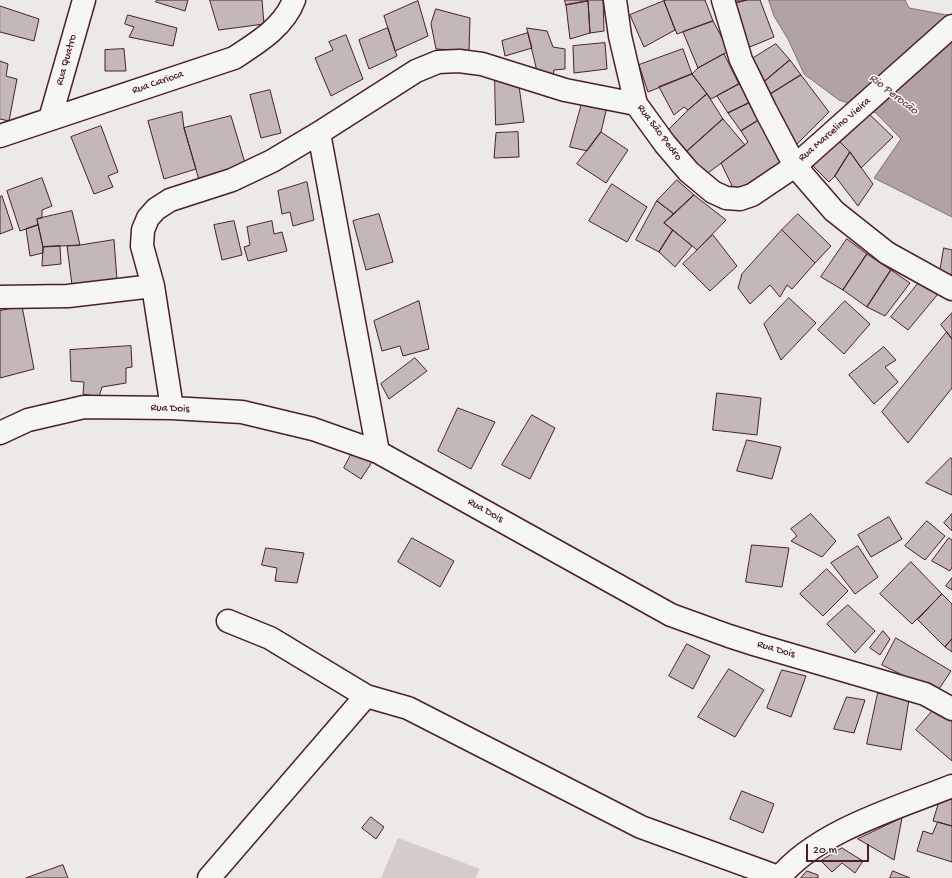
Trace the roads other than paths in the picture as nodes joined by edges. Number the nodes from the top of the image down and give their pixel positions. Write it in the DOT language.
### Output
graph roads {
  1 [pos="84,0"];
  2 [pos="294,0"];
  3 [pos="615,0"];
  4 [pos="723,0"];
  5 [pos="952,26"];
  6 [pos="636,104"];
  7 [pos="50,119"];
  8 [pos="319,133"];
  9 [pos="0,136"];
  10 [pos="795,166"];
  11 [pos="726,198"];
  12 [pos="152,286"];
  13 [pos="952,289"];
  14 [pos="0,297"];
  15 [pos="172,408"];
  16 [pos="0,433"];
  17 [pos="378,452"];
  18 [pos="228,621"];
  19 [pos="366,696"];
  20 [pos="952,710"];
  21 [pos="952,786"];
  22 [pos="209,878"];
  23 [pos="780,878"];
  1 -- 7 [label="street, Rua Quatro"];
  2 -- 7 [label="street, Rua Carioca"];
  3 -- 6 [label="street, Rua São Pedro"];
  4 -- 10 [label="street"];
  5 -- 10 [label="street, Rua Marcelino Vieira"];
  6 -- 8 [label="street"];
  6 -- 11 [label="street, Rua São Pedro"];
  7 -- 9 [label="street, Rua Carioca"];
  8 -- 12 [label="street"];
  8 -- 17 [label="street"];
  10 -- 11 [label="street, Rua Marcelino Vieira"];
  10 -- 13 [label="street"];
  12 -- 14 [label="street"];
  12 -- 15 [label="street"];
  15 -- 16 [label="street, Rua Dois"];
  15 -- 17 [label="street, Rua Dois"];
  17 -- 20 [label="street, Rua Dois"];
  18 -- 19 [label="street"];
  19 -- 22 [label="street"];
  19 -- 23 [label="street"];
  21 -- 23 [label="street"];
}
